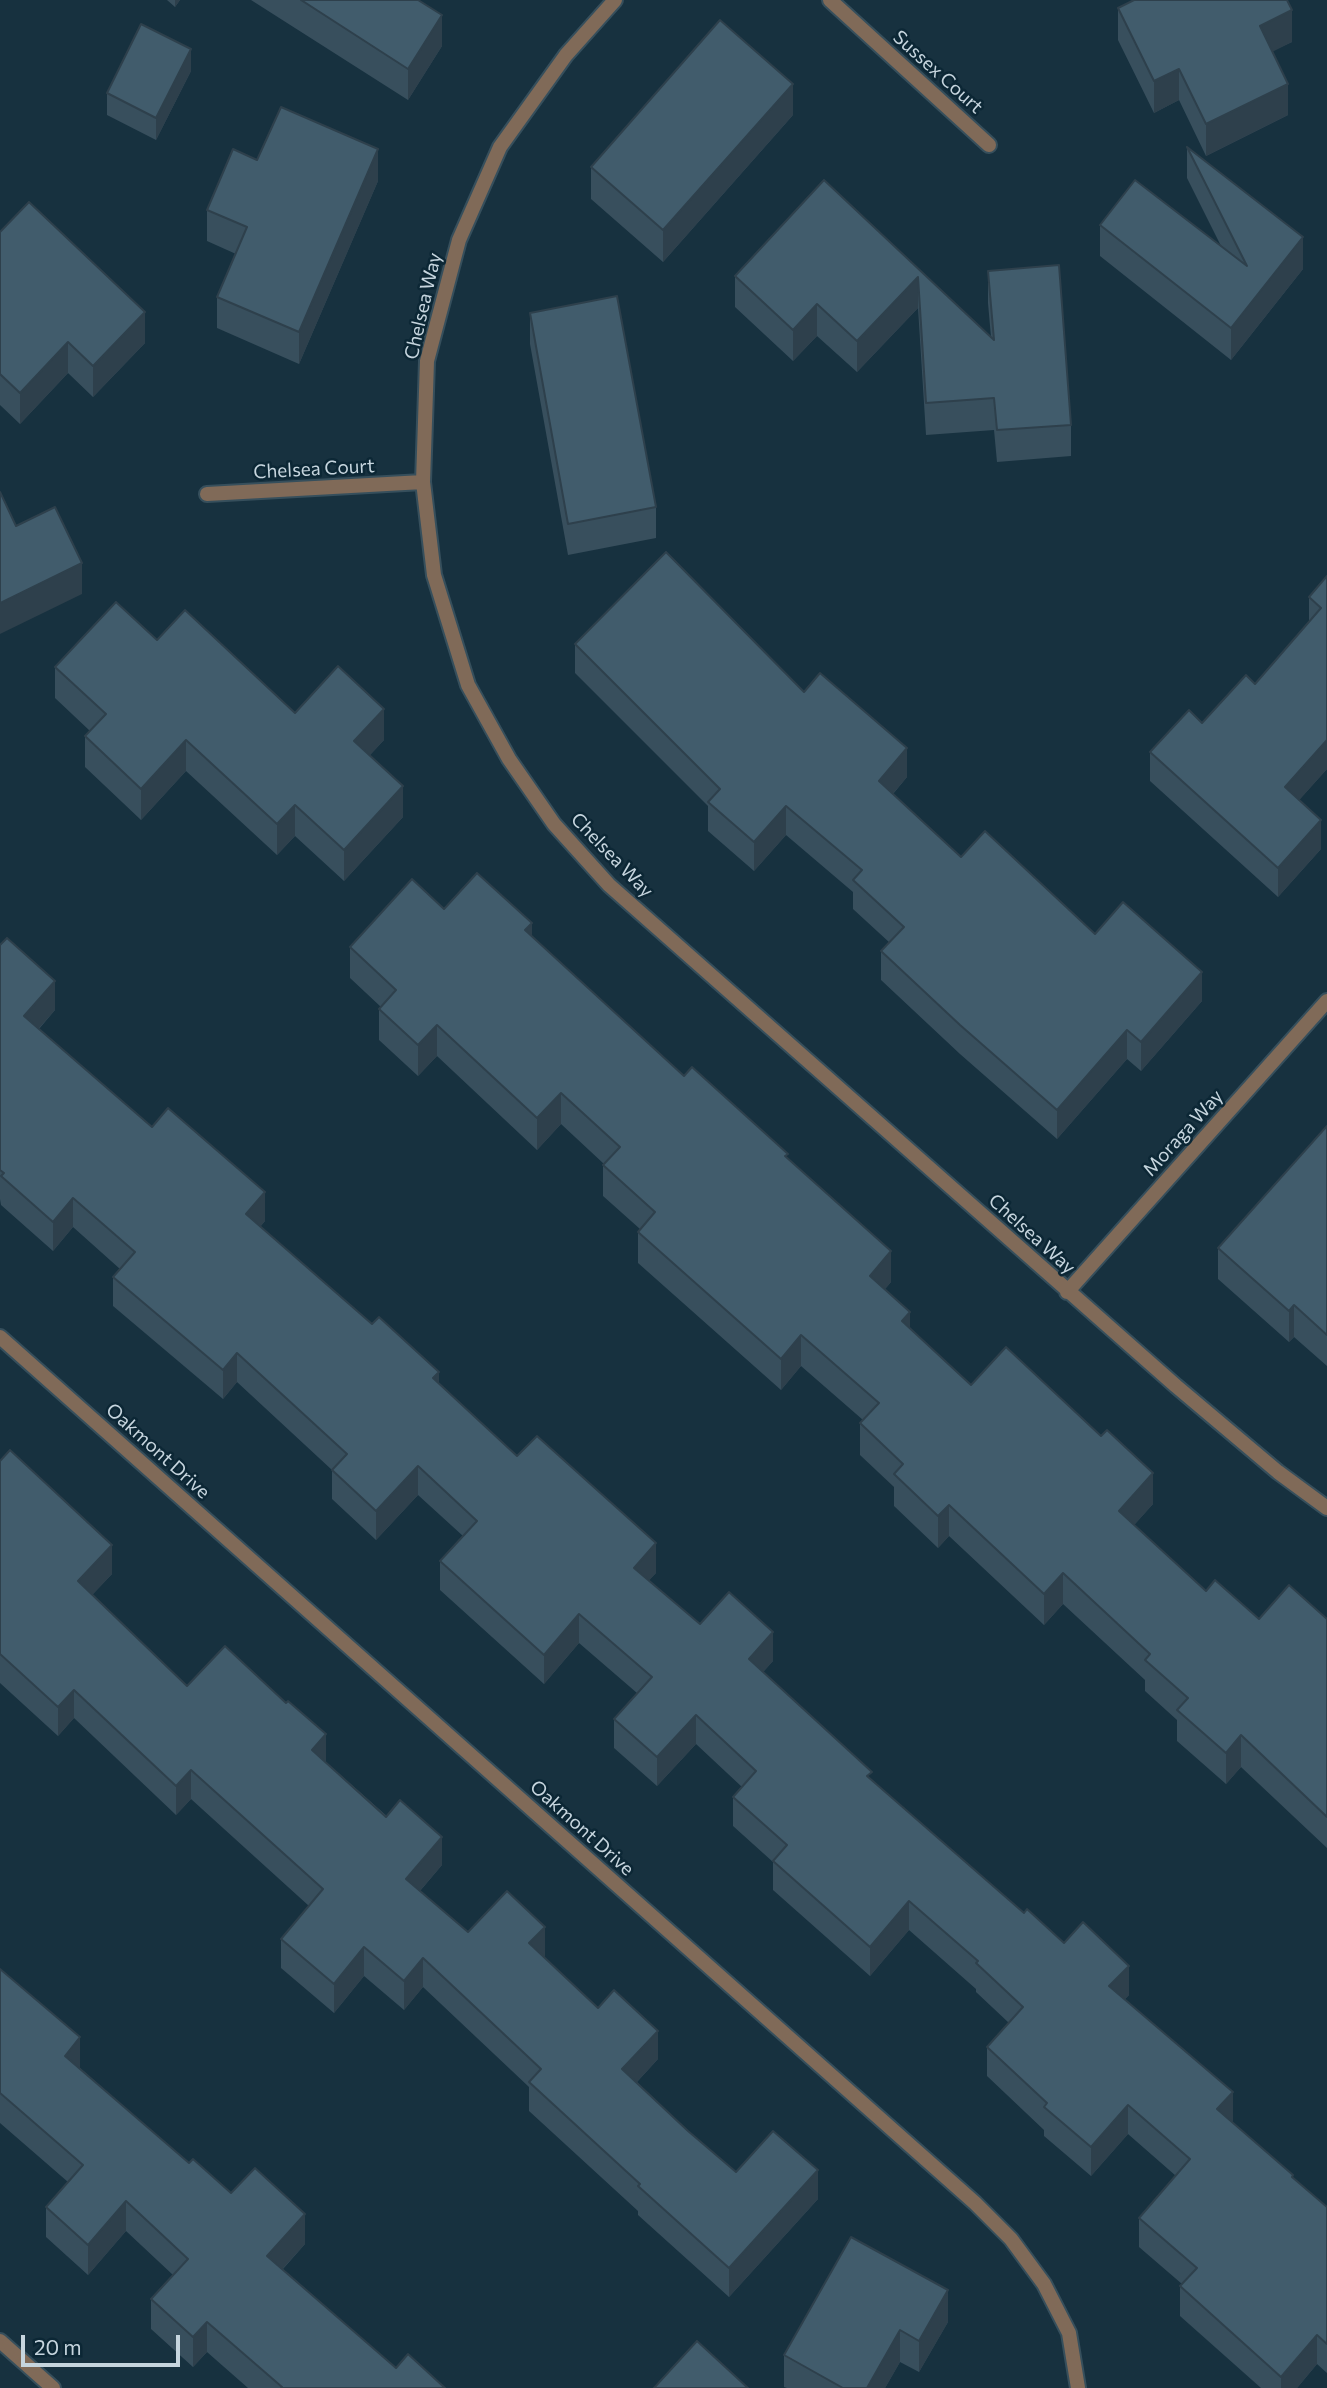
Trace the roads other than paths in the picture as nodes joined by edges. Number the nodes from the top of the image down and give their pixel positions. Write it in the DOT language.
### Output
graph roads {
  1 [pos="615,0"];
  2 [pos="830,0"];
  3 [pos="989,145"];
  4 [pos="423,482"];
  5 [pos="207,494"];
  6 [pos="1327,1000"];
  7 [pos="1068,1292"];
  8 [pos="0,1337"];
  9 [pos="1327,1508"];
  10 [pos="0,2341"];
  11 [pos="53,2388"];
  12 [pos="1078,2388"];
  1 -- 4 [label="street, Chelsea Way"];
  2 -- 3 [label="street, Sussex Court"];
  4 -- 5 [label="street, Chelsea Court"];
  4 -- 7 [label="street, Chelsea Way"];
  6 -- 7 [label="street, Moraga Way"];
  7 -- 9 [label="street, Chelsea Way"];
  8 -- 12 [label="street, Oakmont Drive"];
  10 -- 11 [label="street"];
}
